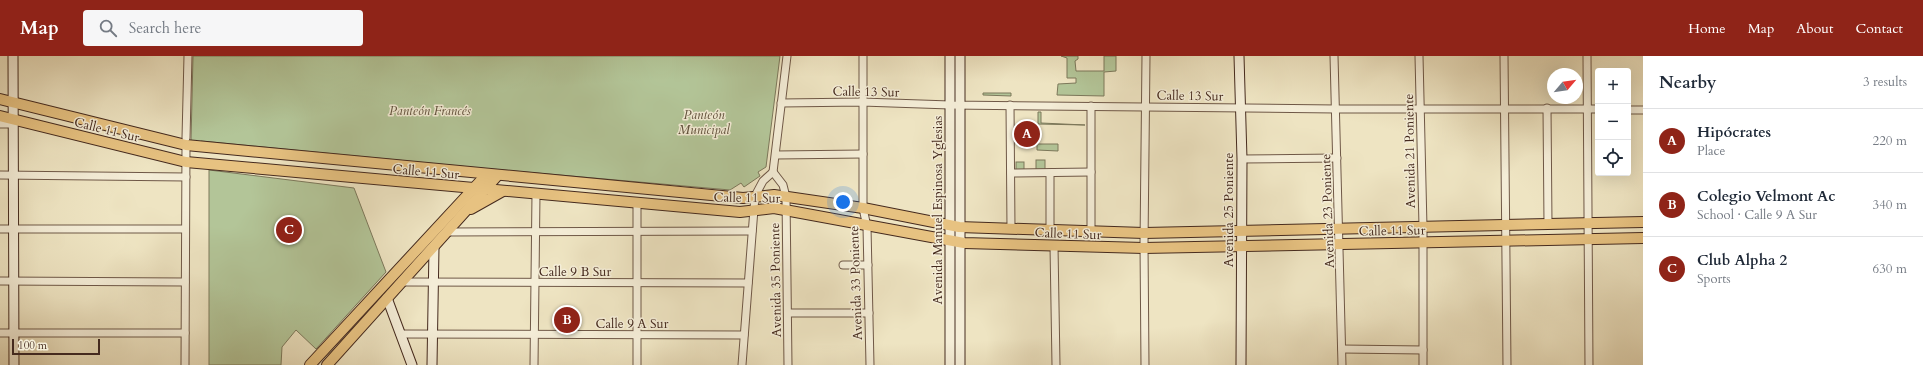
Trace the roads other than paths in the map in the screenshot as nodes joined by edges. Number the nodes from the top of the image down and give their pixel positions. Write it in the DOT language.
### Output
graph roads {
  1 [pos="13,56"];
  2 [pos="188,56"];
  3 [pos="787,56"];
  4 [pos="863,56"];
  5 [pos="950,56"];
  6 [pos="960,56"];
  7 [pos="1146,56"];
  8 [pos="1239,56"];
  9 [pos="1334,56"];
  10 [pos="1419,56"];
  11 [pos="1504,56"];
  12 [pos="1587,56"];
  13 [pos="0,99"];
  14 [pos="862,102"];
  15 [pos="14,103"];
  16 [pos="781,103"];
  17 [pos="950,105"];
  18 [pos="960,105"];
  19 [pos="1010,105"];
  20 [pos="1090,106"];
  21 [pos="1145,107"];
  22 [pos="1240,107"];
  23 [pos="1336,108"];
  24 [pos="1505,108"];
  25 [pos="1547,108"];
  26 [pos="1588,108"];
  27 [pos="1595,108"];
  28 [pos="1420,109"];
  29 [pos="1631,110"];
  30 [pos="1643,110"];
  31 [pos="0,116"];
  32 [pos="14,122"];
  33 [pos="0,124"];
  34 [pos="186,142"];
  35 [pos="863,154"];
  36 [pos="776,155"];
  37 [pos="1337,158"];
  38 [pos="1242,159"];
  39 [pos="186,162"];
  40 [pos="773,172"];
  41 [pos="1091,172"];
  42 [pos="1011,173"];
  43 [pos="1050,173"];
  44 [pos="486,174"];
  45 [pos="498,175"];
  46 [pos="0,176"];
  47 [pos="14,176"];
  48 [pos="186,177"];
  49 [pos="473,188"];
  50 [pos="485,189"];
  51 [pos="503,191"];
  52 [pos="536,194"];
  53 [pos="755,196"];
  54 [pos="786,197"];
  55 [pos="637,203"];
  56 [pos="863,208"];
  57 [pos="753,211"];
  58 [pos="464,213"];
  59 [pos="786,215"];
  60 [pos="1643,222"];
  61 [pos="1588,223"];
  62 [pos="1548,224"];
  63 [pos="949,225"];
  64 [pos="1506,225"];
  65 [pos="867,227"];
  66 [pos="959,227"];
  67 [pos="1423,227"];
  68 [pos="1011,228"];
  69 [pos="0,229"];
  70 [pos="14,229"];
  71 [pos="185,229"];
  72 [pos="1340,229"];
  73 [pos="1050,230"];
  74 [pos="752,231"];
  75 [pos="1091,231"];
  76 [pos="1240,231"];
  77 [pos="447,232"];
  78 [pos="535,232"];
  79 [pos="637,232"];
  80 [pos="1144,233"];
  81 [pos="1643,238"];
  82 [pos="1588,239"];
  83 [pos="1506,240"];
  84 [pos="954,242"];
  85 [pos="1423,242"];
  86 [pos="1340,244"];
  87 [pos="1054,246"];
  88 [pos="1240,246"];
  89 [pos="434,247"];
  90 [pos="1144,248"];
  91 [pos="843,265"];
  92 [pos="868,265"];
  93 [pos="0,281"];
  94 [pos="14,281"];
  95 [pos="185,282"];
  96 [pos="402,282"];
  97 [pos="433,282"];
  98 [pos="637,283"];
  99 [pos="748,283"];
  100 [pos="535,284"];
  101 [pos="386,298"];
  102 [pos="788,313"];
  103 [pos="869,314"];
  104 [pos="0,333"];
  105 [pos="14,333"];
  106 [pos="185,333"];
  107 [pos="400,334"];
  108 [pos="433,334"];
  109 [pos="534,334"];
  110 [pos="637,335"];
  111 [pos="744,335"];
  112 [pos="1342,349"];
  113 [pos="1423,350"];
  114 [pos="14,365"];
  115 [pos="185,365"];
  116 [pos="310,365"];
  117 [pos="327,365"];
  118 [pos="412,365"];
  119 [pos="432,365"];
  120 [pos="534,365"];
  121 [pos="637,365"];
  122 [pos="742,365"];
  123 [pos="788,365"];
  124 [pos="870,365"];
  125 [pos="950,365"];
  126 [pos="960,365"];
  127 [pos="1056,365"];
  128 [pos="1145,365"];
  129 [pos="1242,365"];
  130 [pos="1342,365"];
  131 [pos="1423,365"];
  132 [pos="1506,365"];
  133 [pos="1589,365"];
  1 -- 15 [label="main road"];
  2 -- 34 [label="street"];
  3 -- 16 [label="street"];
  4 -- 14 [label="street, Avenida 33 Poniente"];
  5 -- 17 [label="main road, Avenida Manuel Espinosa Yglesias"];
  6 -- 18 [label="main road, Avenida Manuel Espinosa Yglesias"];
  7 -- 21 [label="street"];
  8 -- 22 [label="main road, Avenida 25 Poniente"];
  9 -- 23 [label="street, Avenida 23 Poniente"];
  10 -- 28 [label="street, Avenida 21 Poniente"];
  11 -- 24 [label="street"];
  12 -- 26 [label="street"];
  13 -- 15 [label="main road, Calle 11 Sur"];
  14 -- 16 [label="street, Calle 13 Sur"];
  14 -- 17 [label="street, Calle 13 Sur"];
  14 -- 35 [label="street, Avenida 33 Poniente"];
  15 -- 32 [label="main road"];
  15 -- 34 [label="main road, Calle 11 Sur"];
  16 -- 36 [label="street"];
  17 -- 18 [label="street, Calle 13 Sur"];
  17 -- 63 [label="main road, Avenida Manuel Espinosa Yglesias"];
  18 -- 19 [label="street, Calle 13 Sur"];
  18 -- 66 [label="main road, Avenida Manuel Espinosa Yglesias"];
  19 -- 20 [label="street, Calle 13 Sur"];
  19 -- 42 [label="street"];
  20 -- 21 [label="street, Calle 13 Sur"];
  20 -- 41 [label="street"];
  21 -- 22 [label="street, Calle 13 Sur"];
  21 -- 80 [label="street"];
  22 -- 23 [label="street, Calle 13 Sur"];
  22 -- 38 [label="main road, Avenida 25 Poniente"];
  23 -- 28 [label="street, Calle 13 Sur"];
  23 -- 37 [label="street, Avenida 23 Poniente"];
  24 -- 25 [label="street, Calle 13 Sur"];
  24 -- 28 [label="street, Calle 13 Sur"];
  24 -- 64 [label="street"];
  25 -- 26 [label="street, Calle 13 Sur"];
  25 -- 62 [label="street"];
  26 -- 27 [label="street, Calle 13 Sur"];
  26 -- 61 [label="street"];
  28 -- 67 [label="street, Avenida 21 Poniente"];
  29 -- 30 [label="street"];
  31 -- 32 [label="main road, Calle 11 Sur"];
  32 -- 33 [label="street"];
  32 -- 39 [label="main road, Calle 11 Sur"];
  32 -- 47 [label="main road"];
  34 -- 39 [label="street"];
  34 -- 44 [label="main road, Calle 11 Sur"];
  35 -- 36 [label="street"];
  35 -- 56 [label="street, Avenida 33 Poniente"];
  36 -- 40 [label="street"];
  37 -- 38 [label="street"];
  37 -- 72 [label="street, Avenida 23 Poniente"];
  38 -- 76 [label="main road, Avenida 25 Poniente"];
  39 -- 48 [label="street"];
  39 -- 49 [label="main road, Calle 11 Sur"];
  40 -- 53 [label="street"];
  40 -- 54 [label="street, Avenida 35 Poniente"];
  41 -- 43 [label="street"];
  41 -- 75 [label="street"];
  42 -- 43 [label="street"];
  42 -- 68 [label="street"];
  43 -- 73 [label="street"];
  44 -- 45 [label="main road, Calle 11 Sur"];
  44 -- 49 [label="main road"];
  45 -- 50 [label="main road"];
  45 -- 53 [label="main road, Calle 11 Sur"];
  46 -- 47 [label="street"];
  47 -- 48 [label="street"];
  47 -- 70 [label="main road"];
  48 -- 71 [label="street"];
  49 -- 50 [label="main road, Calle 11 Sur"];
  49 -- 116 [label="main road"];
  50 -- 51 [label="main road, Calle 11 Sur"];
  50 -- 58 [label="main road"];
  51 -- 52 [label="main road, Calle 11 Sur"];
  51 -- 58 [label="main road"];
  52 -- 55 [label="main road, Calle 11 Sur"];
  52 -- 78 [label="street"];
  53 -- 54 [label="main road, Calle 11 Sur"];
  53 -- 57 [label="street"];
  54 -- 56 [label="main road, Calle 11 Sur"];
  54 -- 59 [label="street, Avenida 35 Poniente"];
  55 -- 57 [label="main road, Calle 11 Sur"];
  55 -- 79 [label="street"];
  56 -- 63 [label="main road, Calle 11 Sur"];
  56 -- 65 [label="street, Avenida 33 Poniente"];
  57 -- 59 [label="main road, Calle 11 Sur"];
  57 -- 74 [label="street"];
  58 -- 77 [label="main road"];
  59 -- 65 [label="main road, Calle 11 Sur"];
  59 -- 102 [label="street, Avenida 35 Poniente"];
  60 -- 61 [label="main road, Calle 11 Sur"];
  61 -- 62 [label="main road, Calle 11 Sur"];
  61 -- 82 [label="street"];
  62 -- 64 [label="main road, Calle 11 Sur"];
  63 -- 66 [label="main road, Calle 11 Sur"];
  63 -- 84 [label="main road, Avenida Manuel Espinosa Yglesias"];
  64 -- 67 [label="main road, Calle 11 Sur"];
  64 -- 83 [label="street"];
  65 -- 84 [label="main road, Calle 11 Sur"];
  65 -- 92 [label="street, Avenida 33 Poniente"];
  66 -- 68 [label="main road, Calle 11 Sur"];
  66 -- 84 [label="main road, Avenida Manuel Espinosa Yglesias"];
  67 -- 72 [label="main road, Calle 11 Sur"];
  67 -- 85 [label="street, Avenida 21 Poniente"];
  68 -- 73 [label="main road, Calle 11 Sur"];
  69 -- 70 [label="street"];
  70 -- 71 [label="street"];
  70 -- 94 [label="main road"];
  71 -- 95 [label="street"];
  72 -- 76 [label="main road, Calle 11 Sur"];
  72 -- 86 [label="street, Avenida 23 Poniente"];
  73 -- 75 [label="main road, Calle 11 Sur"];
  74 -- 79 [label="street"];
  74 -- 99 [label="street"];
  75 -- 80 [label="main road, Calle 11 Sur"];
  76 -- 80 [label="main road, Calle 11 Sur"];
  76 -- 88 [label="main road, Avenida 25 Poniente"];
  77 -- 78 [label="street"];
  77 -- 89 [label="main road"];
  78 -- 79 [label="street"];
  78 -- 100 [label="street"];
  79 -- 98 [label="street"];
  80 -- 90 [label="street"];
  81 -- 82 [label="main road, Calle 11 Sur"];
  82 -- 83 [label="main road, Calle 11 Sur"];
  82 -- 133 [label="street"];
  83 -- 85 [label="main road, Calle 11 Sur"];
  83 -- 132 [label="street"];
  84 -- 87 [label="main road, Calle 11 Sur"];
  84 -- 125 [label="main road, Avenida Manuel Espinosa Yglesias"];
  84 -- 126 [label="main road, Avenida Manuel Espinosa Yglesias"];
  85 -- 86 [label="main road, Calle 11 Sur"];
  85 -- 113 [label="street, Avenida 21 Poniente"];
  86 -- 88 [label="main road, Calle 11 Sur"];
  86 -- 112 [label="street, Avenida 23 Poniente"];
  87 -- 90 [label="main road, Calle 11 Sur"];
  87 -- 127 [label="street"];
  88 -- 90 [label="main road, Calle 11 Sur"];
  88 -- 129 [label="main road, Avenida 25 Poniente"];
  89 -- 96 [label="main road"];
  89 -- 97 [label="main road"];
  90 -- 128 [label="street"];
  91 -- 92 [label="street"];
  92 -- 103 [label="street, Avenida 33 Poniente"];
  93 -- 94 [label="street"];
  94 -- 95 [label="street"];
  94 -- 105 [label="main road"];
  95 -- 106 [label="street"];
  96 -- 97 [label="street, Calle 9 B Sur"];
  96 -- 101 [label="main road"];
  97 -- 100 [label="street, Calle 9 B Sur"];
  97 -- 108 [label="main road"];
  98 -- 99 [label="street, Calle 9 B Sur"];
  98 -- 100 [label="street, Calle 9 B Sur"];
  98 -- 110 [label="street"];
  99 -- 111 [label="street"];
  100 -- 109 [label="street"];
  101 -- 107 [label="main road"];
  101 -- 117 [label="main road"];
  102 -- 103 [label="street"];
  102 -- 123 [label="street, Avenida 35 Poniente"];
  103 -- 124 [label="street, Avenida 33 Poniente"];
  104 -- 105 [label="street"];
  105 -- 106 [label="street"];
  105 -- 114 [label="main road"];
  106 -- 115 [label="street"];
  107 -- 108 [label="street, Calle 9 A Sur"];
  107 -- 118 [label="main road"];
  108 -- 109 [label="street, Calle 9 A Sur"];
  108 -- 119 [label="main road"];
  109 -- 110 [label="street, Calle 9 A Sur"];
  109 -- 120 [label="street"];
  110 -- 111 [label="street, Calle 9 A Sur"];
  110 -- 121 [label="street"];
  111 -- 122 [label="street"];
  112 -- 113 [label="street"];
  112 -- 130 [label="street, Avenida 23 Poniente"];
  113 -- 131 [label="street, Avenida 21 Poniente"];
}
